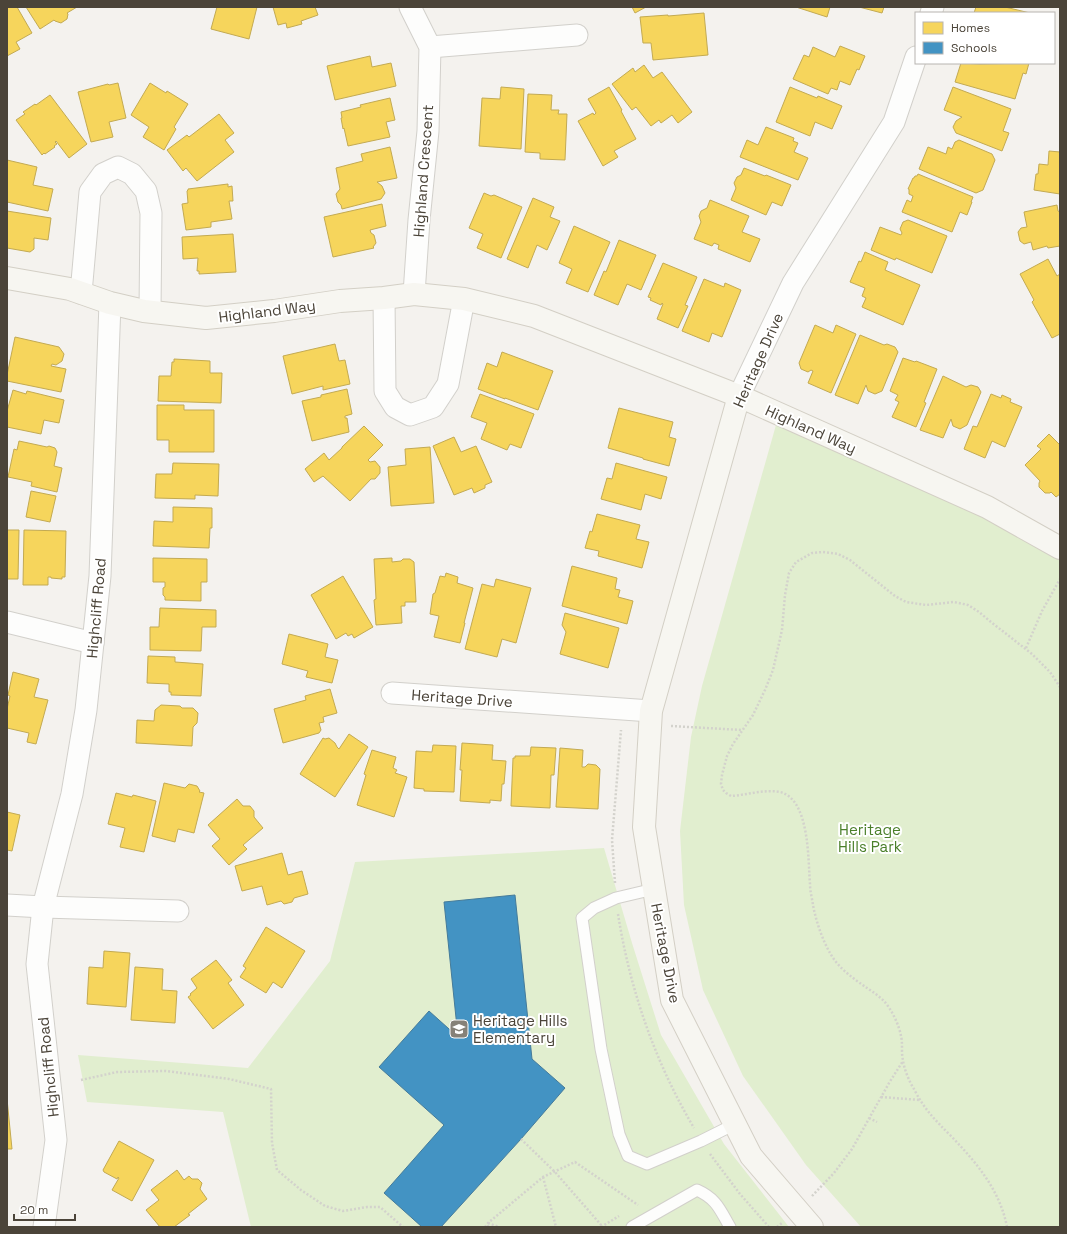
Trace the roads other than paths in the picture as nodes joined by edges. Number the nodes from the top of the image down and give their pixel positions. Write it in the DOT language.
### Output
graph roads {
  1 [pos="410,7"];
  2 [pos="577,35"];
  3 [pos="430,47"];
  4 [pos="915,60"];
  5 [pos="7,278"];
  6 [pos="81,293"];
  7 [pos="414,294"];
  8 [pos="384,298"];
  9 [pos="464,299"];
  10 [pos="110,303"];
  11 [pos="150,311"];
  12 [pos="739,396"];
  13 [pos="1060,548"];
  14 [pos="7,622"];
  15 [pos="93,642"];
  16 [pos="392,693"];
  17 [pos="651,718"];
  18 [pos="654,889"];
  19 [pos="7,904"];
  20 [pos="43,907"];
  21 [pos="178,911"];
  22 [pos="735,1124"];
  23 [pos="44,1227"];
  24 [pos="632,1227"];
  25 [pos="730,1227"];
  26 [pos="812,1227"];
  1 -- 3 [label="street, Highland Crescent"];
  2 -- 3 [label="street"];
  3 -- 7 [label="street, Highland Crescent"];
  4 -- 12 [label="street, Heritage Drive"];
  5 -- 6 [label="street, Highland Way"];
  6 -- 10 [label="street, Highland Way"];
  6 -- 11 [label="street"];
  7 -- 8 [label="street, Highland Way"];
  7 -- 9 [label="street, Highland Way"];
  8 -- 9 [label="street"];
  8 -- 11 [label="street, Highland Way"];
  9 -- 12 [label="street, Highland Way"];
  10 -- 11 [label="street, Highland Way"];
  10 -- 15 [label="street, Highcliff Road"];
  12 -- 13 [label="street, Highland Way"];
  12 -- 17 [label="street, Heritage Drive"];
  14 -- 15 [label="street"];
  15 -- 20 [label="street, Highcliff Road"];
  16 -- 17 [label="street, Heritage Drive"];
  17 -- 18 [label="street, Heritage Drive"];
  18 -- 22 [label="street, Heritage Drive"];
  18 -- 22 [label="lane"];
  19 -- 20 [label="street"];
  20 -- 21 [label="street"];
  20 -- 23 [label="street, Highcliff Road"];
  22 -- 26 [label="street, Heritage Drive"];
  24 -- 25 [label="lane"];
}
